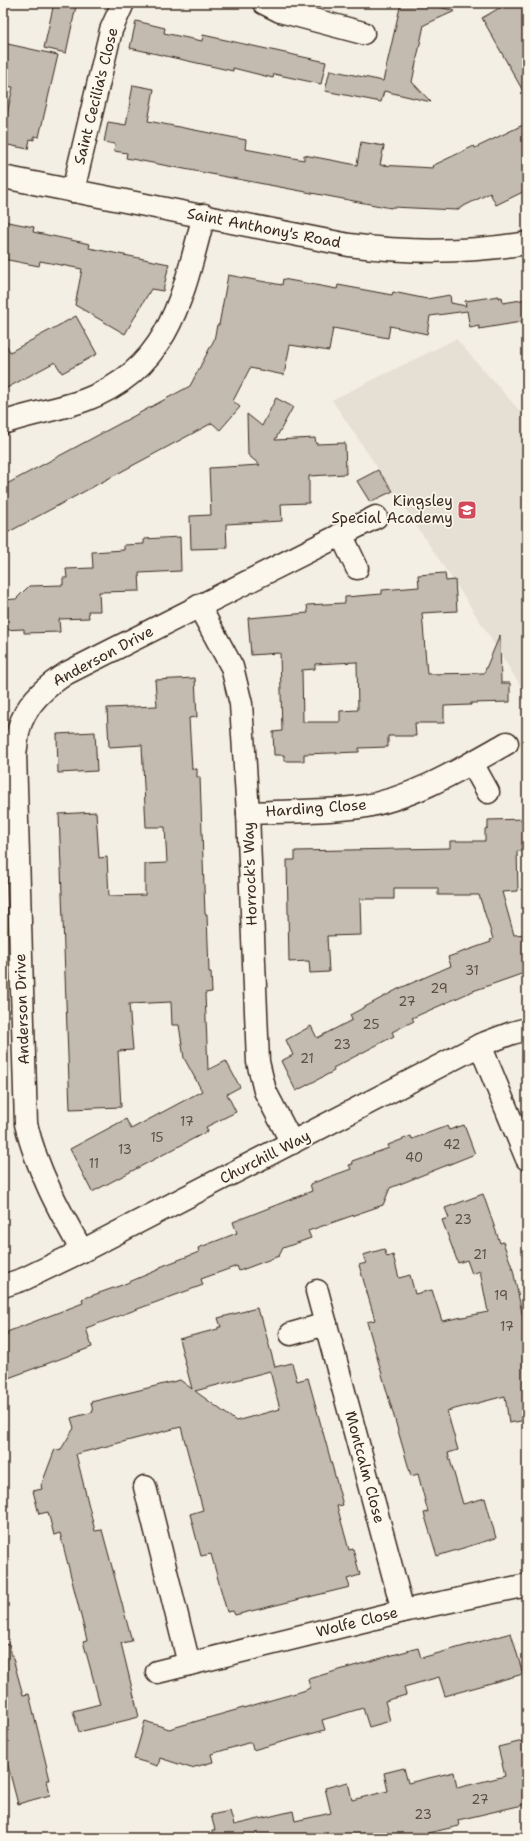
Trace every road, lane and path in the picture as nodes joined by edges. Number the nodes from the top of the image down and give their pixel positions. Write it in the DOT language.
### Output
graph roads {
  1 [pos="123,3"];
  2 [pos="264,3"];
  3 [pos="363,33"];
  4 [pos="3,177"];
  5 [pos="73,191"];
  6 [pos="204,215"];
  7 [pos="527,243"];
  8 [pos="3,423"];
  9 [pos="376,517"];
  10 [pos="341,534"];
  11 [pos="357,568"];
  12 [pos="199,606"];
  13 [pos="507,743"];
  14 [pos="472,763"];
  15 [pos="488,792"];
  16 [pos="248,813"];
  17 [pos="527,1030"];
  18 [pos="480,1045"];
  19 [pos="292,1143"];
  20 [pos="527,1159"];
  21 [pos="82,1251"];
  22 [pos="3,1286"];
  23 [pos="317,1291"];
  24 [pos="326,1324"];
  25 [pos="291,1334"];
  26 [pos="145,1487"];
  27 [pos="527,1585"];
  28 [pos="404,1611"];
  29 [pos="189,1664"];
  30 [pos="157,1672"];
  1 -- 5 [label="street, Saint Cecilia's Close"];
  2 -- 3 [label="street"];
  4 -- 5 [label="street, Saint Anthony's Road"];
  5 -- 6 [label="street, Saint Anthony's Road"];
  6 -- 7 [label="street, Saint Anthony's Road"];
  6 -- 8 [label="street"];
  9 -- 10 [label="street, Anderson Drive"];
  10 -- 11 [label="street"];
  10 -- 12 [label="street, Anderson Drive"];
  12 -- 16 [label="street, Horrock's Way"];
  12 -- 21 [label="street, Anderson Drive"];
  13 -- 14 [label="street, Harding Close"];
  14 -- 15 [label="street"];
  14 -- 16 [label="street, Harding Close"];
  16 -- 19 [label="street, Horrock's Way"];
  17 -- 18 [label="street, Churchill Way"];
  18 -- 19 [label="street, Churchill Way"];
  18 -- 20 [label="street"];
  19 -- 21 [label="street, Churchill Way"];
  21 -- 22 [label="street, Churchill Way"];
  23 -- 24 [label="street, Montcalm Close"];
  24 -- 25 [label="street"];
  24 -- 28 [label="street, Montcalm Close"];
  26 -- 29 [label="street"];
  27 -- 28 [label="street, Wolfe Close"];
  28 -- 29 [label="street, Wolfe Close"];
  29 -- 30 [label="street, Wolfe Close"];
}
